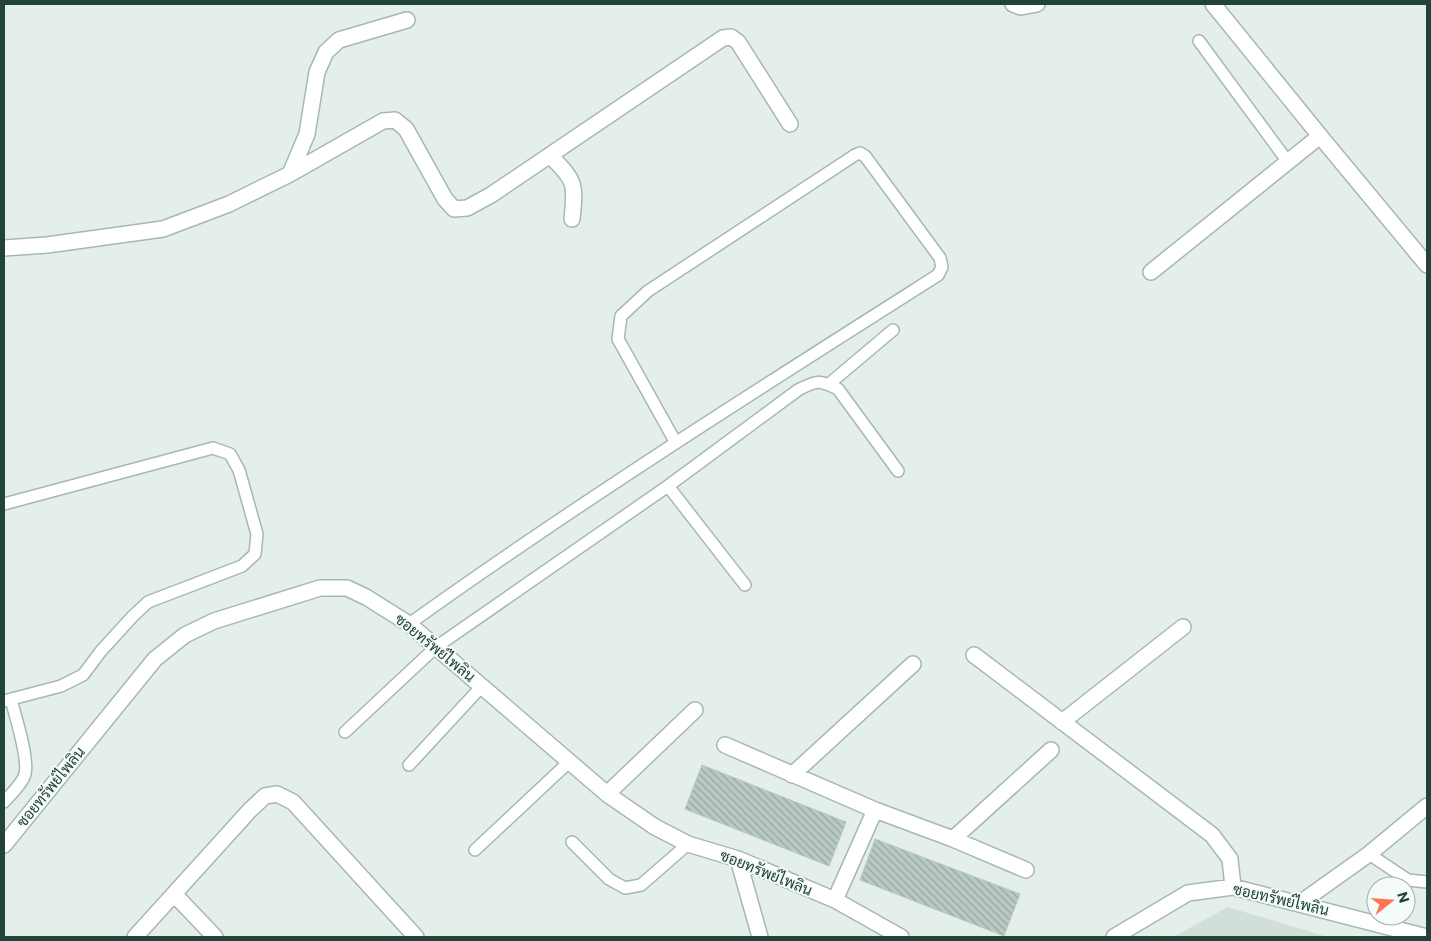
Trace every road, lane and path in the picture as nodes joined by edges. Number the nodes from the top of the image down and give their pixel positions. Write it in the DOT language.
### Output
graph roads {
  1 [pos="1013,4"];
  2 [pos="1036,4"];
  3 [pos="1213,4"];
  4 [pos="407,20"];
  5 [pos="1199,41"];
  6 [pos="790,124"];
  7 [pos="1320,136"];
  8 [pos="550,155"];
  9 [pos="1288,162"];
  10 [pos="290,174"];
  11 [pos="572,219"];
  12 [pos="4,248"];
  13 [pos="1427,265"];
  14 [pos="1151,272"];
  15 [pos="894,330"];
  16 [pos="829,384"];
  17 [pos="676,443"];
  18 [pos="898,471"];
  19 [pos="668,486"];
  20 [pos="4,504"];
  21 [pos="745,585"];
  22 [pos="409,624"];
  23 [pos="1183,627"];
  24 [pos="436,647"];
  25 [pos="974,655"];
  26 [pos="913,664"];
  27 [pos="482,686"];
  28 [pos="7,700"];
  29 [pos="695,710"];
  30 [pos="1062,722"];
  31 [pos="345,732"];
  32 [pos="725,745"];
  33 [pos="1051,750"];
  34 [pos="569,762"];
  35 [pos="408,765"];
  36 [pos="792,775"];
  37 [pos="607,794"];
  38 [pos="4,802"];
  39 [pos="1427,806"];
  40 [pos="875,810"];
  41 [pos="953,839"];
  42 [pos="572,842"];
  43 [pos="688,844"];
  44 [pos="4,845"];
  45 [pos="475,850"];
  46 [pos="1369,854"];
  47 [pos="738,859"];
  48 [pos="1026,870"];
  49 [pos="1427,882"];
  50 [pos="1233,887"];
  51 [pos="174,894"];
  52 [pos="836,900"];
  53 [pos="1300,903"];
  54 [pos="136,937"];
  55 [pos="214,937"];
  56 [pos="416,937"];
  57 [pos="760,937"];
  58 [pos="901,937"];
  59 [pos="1114,937"];
  60 [pos="1427,937"];
  1 -- 2 [label="street"];
  3 -- 7 [label="street"];
  4 -- 10 [label="street"];
  5 -- 9 [label="lane"];
  6 -- 8 [label="street"];
  7 -- 9 [label="street"];
  7 -- 13 [label="street"];
  8 -- 10 [label="street"];
  8 -- 11 [label="street"];
  9 -- 14 [label="street"];
  10 -- 12 [label="street"];
  15 -- 16 [label="lane"];
  16 -- 18 [label="lane"];
  16 -- 19 [label="lane"];
  17 -- 17 [label="lane"];
  17 -- 22 [label="lane"];
  19 -- 21 [label="lane"];
  19 -- 24 [label="lane"];
  20 -- 28 [label="lane"];
  22 -- 24 [label="street, ซอยทรัพย์ไพลิน"];
  22 -- 44 [label="street, ซอยทรัพย์ไพลิน"];
  23 -- 30 [label="street"];
  24 -- 27 [label="street, ซอยทรัพย์ไพลิน"];
  24 -- 31 [label="lane"];
  25 -- 30 [label="street"];
  26 -- 36 [label="street"];
  27 -- 34 [label="street, ซอยทรัพย์ไพลิน"];
  27 -- 35 [label="lane"];
  28 -- 38 [label="lane"];
  29 -- 37 [label="street"];
  30 -- 50 [label="street"];
  32 -- 36 [label="street"];
  33 -- 41 [label="street"];
  34 -- 37 [label="street, ซอยทรัพย์ไพลิน"];
  34 -- 45 [label="lane"];
  36 -- 40 [label="street"];
  37 -- 43 [label="street, ซอยทรัพย์ไพลิน"];
  39 -- 46 [label="street"];
  40 -- 41 [label="street"];
  40 -- 52 [label="street"];
  41 -- 48 [label="street"];
  42 -- 43 [label="lane"];
  43 -- 47 [label="street, ซอยทรัพย์ไพลิน"];
  46 -- 49 [label="lane"];
  46 -- 53 [label="street"];
  47 -- 52 [label="street, ซอยทรัพย์ไพลิน"];
  47 -- 57 [label="street"];
  50 -- 53 [label="street, ซอยทรัพย์ไพลิน"];
  50 -- 59 [label="street, ซอยทรัพย์ไพลิน"];
  51 -- 54 [label="street"];
  51 -- 55 [label="street"];
  51 -- 56 [label="street"];
  52 -- 58 [label="street, ซอยทรัพย์ไพลิน"];
  53 -- 60 [label="street, ซอยทรัพย์ไพลิน"];
}
